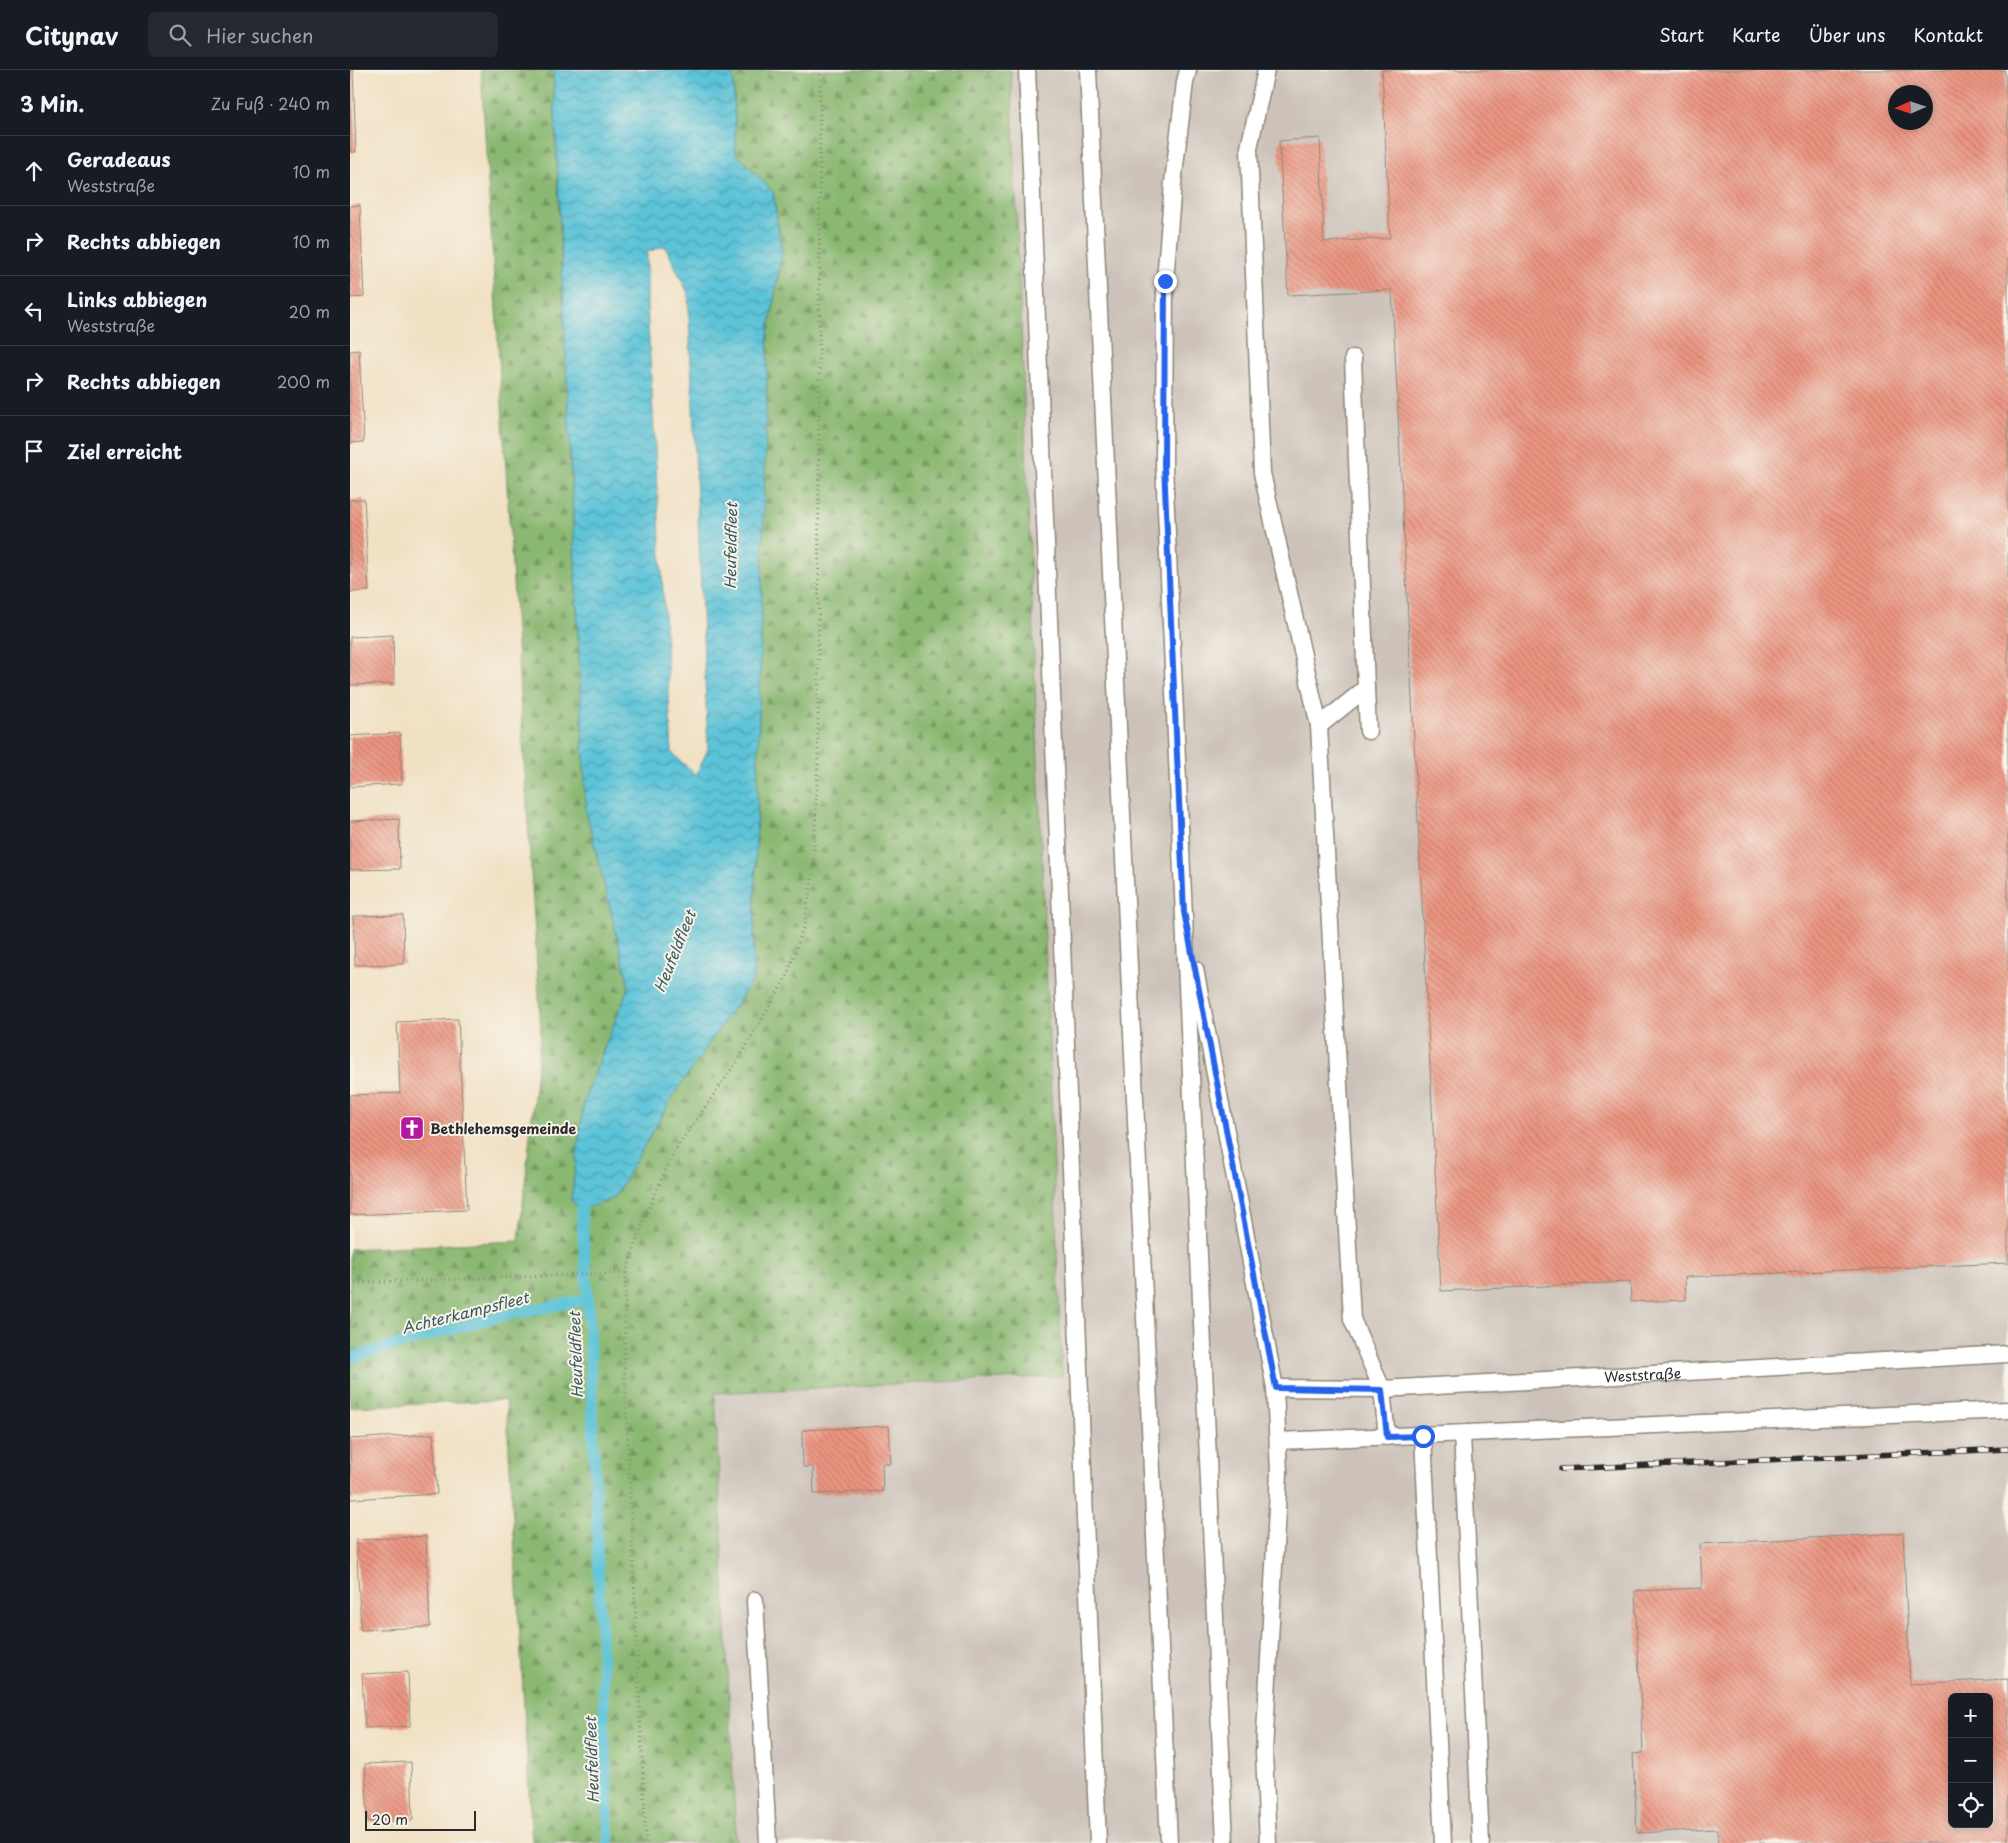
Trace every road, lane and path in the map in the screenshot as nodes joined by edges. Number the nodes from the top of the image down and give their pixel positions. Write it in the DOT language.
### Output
graph roads {
  1 [pos="820,70"];
  2 [pos="1027,70"];
  3 [pos="1088,70"];
  4 [pos="1188,70"];
  5 [pos="1266,70"];
  6 [pos="1353,358"];
  7 [pos="1366,688"];
  8 [pos="1319,726"];
  9 [pos="1368,731"];
  10 [pos="1184,912"];
  11 [pos="626,1272"];
  12 [pos="350,1282"];
  13 [pos="2008,1354"];
  14 [pos="1276,1388"];
  15 [pos="1382,1390"];
  16 [pos="2008,1410"];
  17 [pos="1462,1434"];
  18 [pos="1423,1436"];
  19 [pos="1387,1437"];
  20 [pos="1278,1441"];
  21 [pos="755,1600"];
  22 [pos="646,1843"];
  23 [pos="768,1843"];
  24 [pos="1098,1843"];
  25 [pos="1169,1843"];
  26 [pos="1225,1843"];
  27 [pos="1268,1843"];
  28 [pos="1443,1843"];
  29 [pos="1481,1843"];
  1 -- 11 [label="path"];
  2 -- 24 [label="lane"];
  3 -- 25 [label="lane"];
  4 -- 10 [label="lane"];
  5 -- 8 [label="lane"];
  6 -- 7 [label="lane"];
  7 -- 8 [label="lane"];
  7 -- 9 [label="lane"];
  8 -- 15 [label="lane"];
  10 -- 14 [label="lane"];
  10 -- 26 [label="lane"];
  11 -- 12 [label="path"];
  11 -- 22 [label="path"];
  13 -- 15 [label="lane, Weststraße"];
  14 -- 15 [label="lane, Weststraße"];
  14 -- 20 [label="lane"];
  15 -- 19 [label="lane"];
  16 -- 17 [label="lane"];
  17 -- 18 [label="lane"];
  17 -- 29 [label="lane"];
  18 -- 19 [label="lane"];
  18 -- 28 [label="lane"];
  19 -- 20 [label="lane"];
  20 -- 27 [label="lane"];
  21 -- 23 [label="lane"];
}
